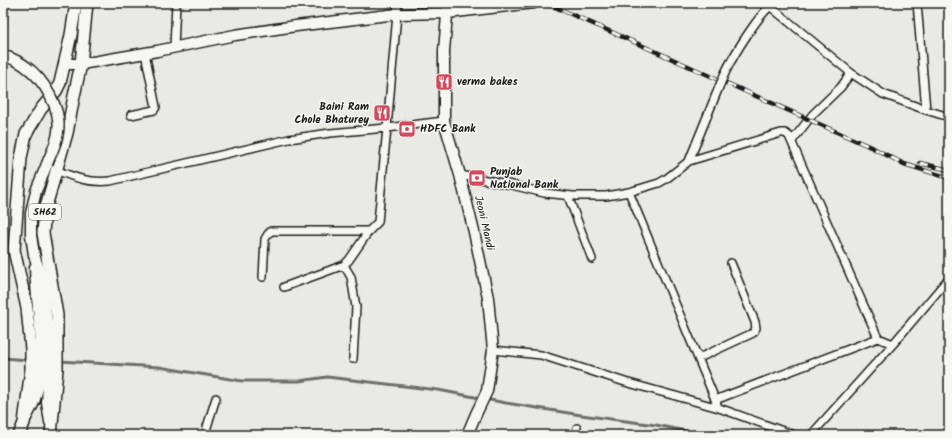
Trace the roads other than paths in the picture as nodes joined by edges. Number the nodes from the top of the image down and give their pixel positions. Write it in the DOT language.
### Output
graph roads {
  1 [pos="76,3"];
  2 [pos="87,3"];
  3 [pos="176,3"];
  4 [pos="398,3"];
  5 [pos="534,3"];
  6 [pos="917,3"];
  7 [pos="770,4"];
  8 [pos="448,8"];
  9 [pos="397,14"];
  10 [pos="174,48"];
  11 [pos="145,53"];
  12 [pos="3,55"];
  13 [pos="65,64"];
  14 [pos="81,64"];
  15 [pos="851,73"];
  16 [pos="926,110"];
  17 [pos="131,115"];
  18 [pos="949,117"];
  19 [pos="444,121"];
  20 [pos="387,128"];
  21 [pos="792,141"];
  22 [pos="689,161"];
  23 [pos="51,167"];
  24 [pos="460,175"];
  25 [pos="629,192"];
  26 [pos="568,196"];
  27 [pos="368,231"];
  28 [pos="592,259"];
  29 [pos="731,263"];
  30 [pos="344,265"];
  31 [pos="263,277"];
  32 [pos="949,278"];
  33 [pos="284,287"];
  34 [pos="878,338"];
  35 [pos="893,344"];
  36 [pos="45,350"];
  37 [pos="493,350"];
  38 [pos="699,358"];
  39 [pos="353,359"];
  40 [pos="45,369"];
  41 [pos="216,398"];
  42 [pos="715,400"];
  43 [pos="719,408"];
  44 [pos="51,432"];
  45 [pos="19,435"];
  46 [pos="206,435"];
  47 [pos="468,435"];
  48 [pos="794,435"];
  49 [pos="811,435"];
  1 -- 13 [label="main road, SH62"];
  2 -- 14 [label="main road, SH62"];
  3 -- 10 [label="street"];
  4 -- 9 [label="street"];
  5 -- 8 [label="main road"];
  6 -- 16 [label="street"];
  7 -- 15 [label="street"];
  7 -- 22 [label="street, bridge"];
  8 -- 9 [label="main road"];
  8 -- 19 [label="main road, Jeoni Mandi"];
  9 -- 10 [label="main road"];
  9 -- 20 [label="street"];
  10 -- 11 [label="main road"];
  11 -- 14 [label="main road"];
  11 -- 17 [label="street"];
  12 -- 23 [label="main road, bridge"];
  13 -- 14 [label="main road"];
  13 -- 36 [label="main road, SH62"];
  14 -- 23 [label="main road, SH62"];
  15 -- 16 [label="street"];
  15 -- 21 [label="street"];
  16 -- 18 [label="street"];
  19 -- 20 [label="street"];
  19 -- 24 [label="main road, Jeoni Mandi"];
  20 -- 23 [label="street"];
  20 -- 27 [label="street"];
  21 -- 22 [label="street"];
  21 -- 34 [label="street"];
  22 -- 25 [label="street"];
  23 -- 36 [label="main road, SH62"];
  23 -- 36 [label="main road"];
  24 -- 26 [label="street"];
  24 -- 37 [label="main road, Jeoni Mandi"];
  25 -- 26 [label="street"];
  25 -- 38 [label="street"];
  26 -- 28 [label="street"];
  27 -- 30 [label="street"];
  27 -- 31 [label="street"];
  29 -- 38 [label="street"];
  30 -- 33 [label="street"];
  30 -- 39 [label="street"];
  32 -- 35 [label="street"];
  34 -- 35 [label="street"];
  34 -- 42 [label="street"];
  35 -- 49 [label="street"];
  36 -- 40 [label="main road, SH62"];
  36 -- 40 [label="main road, SH62"];
  37 -- 43 [label="street"];
  37 -- 47 [label="main road, Jeoni Mandi"];
  38 -- 42 [label="street"];
  40 -- 44 [label="main road, SH62"];
  40 -- 45 [label="main road, SH62"];
  41 -- 46 [label="street"];
  42 -- 43 [label="street"];
  43 -- 48 [label="street"];
}
